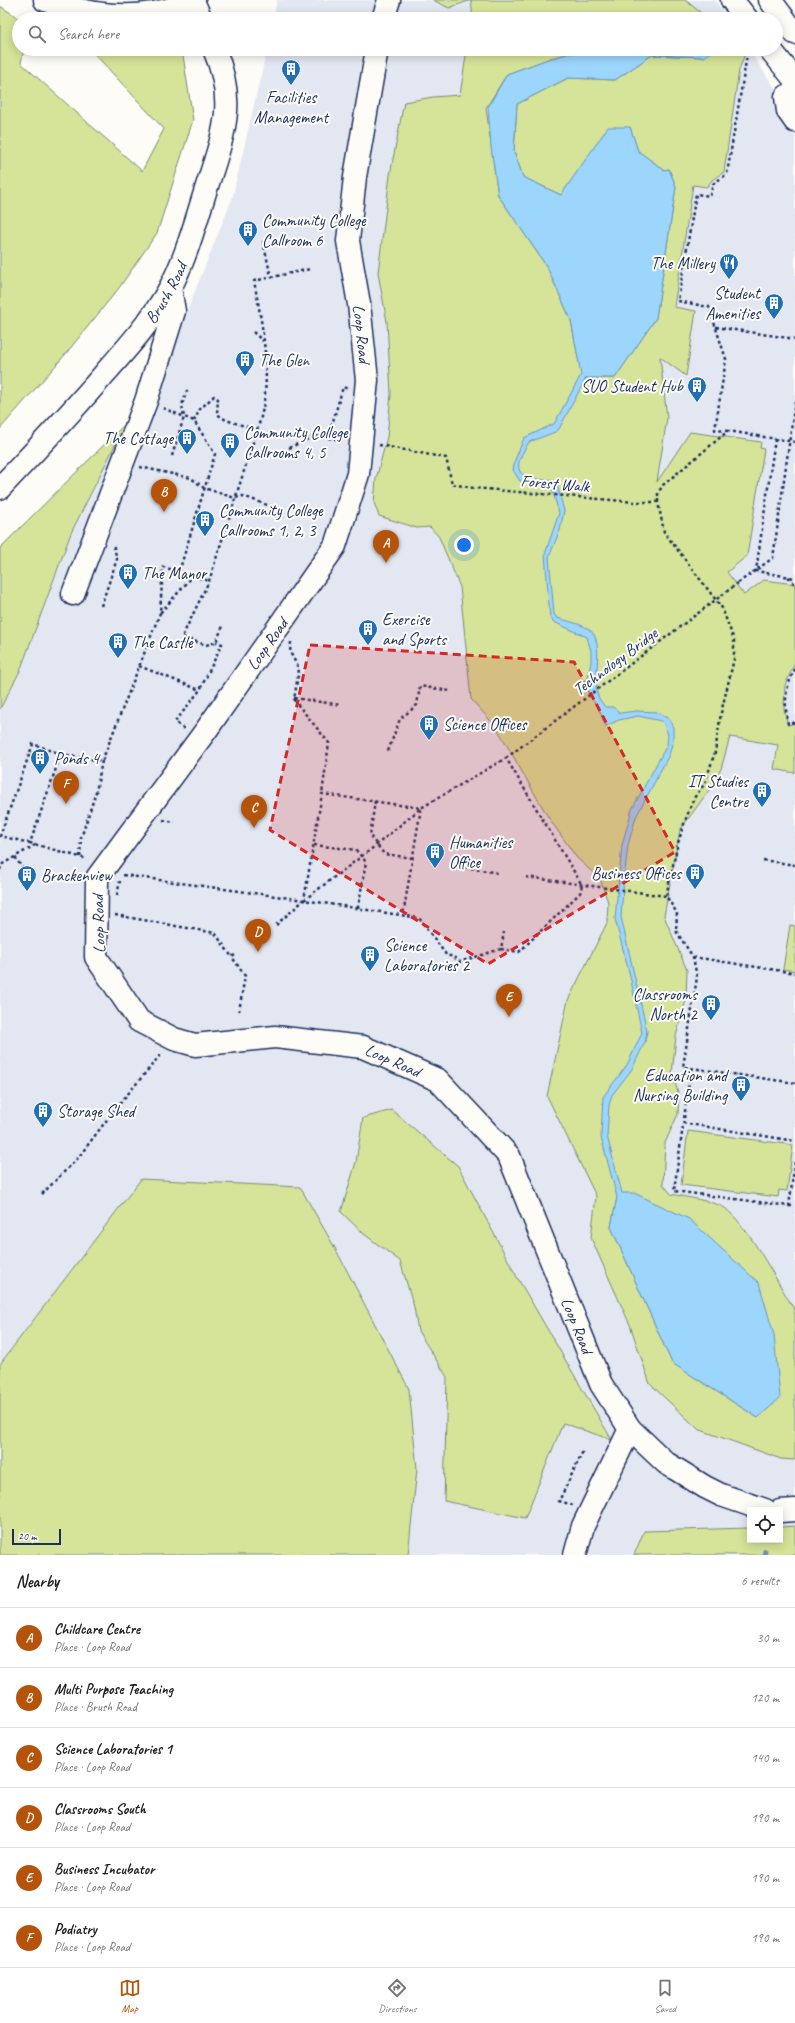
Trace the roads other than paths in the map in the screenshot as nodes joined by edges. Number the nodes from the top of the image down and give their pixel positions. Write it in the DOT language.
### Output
graph roads {
  1 [pos="45,0"];
  2 [pos="389,0"];
  3 [pos="732,0"];
  4 [pos="770,0"];
  5 [pos="196,7"];
  6 [pos="93,12"];
  7 [pos="148,12"];
  8 [pos="385,12"];
  9 [pos="741,12"];
  10 [pos="779,12"];
  11 [pos="783,17"];
  12 [pos="795,33"];
  13 [pos="217,56"];
  14 [pos="376,56"];
  15 [pos="776,56"];
  16 [pos="795,80"];
  17 [pos="795,90"];
  18 [pos="795,121"];
  19 [pos="170,288"];
  20 [pos="0,488"];
  21 [pos="73,594"];
  22 [pos="630,1429"];
  23 [pos="756,1507"];
  24 [pos="795,1510"];
  25 [pos="783,1511"];
  26 [pos="575,1555"];
  1 -- 6 [label="street"];
  2 -- 8 [label="street"];
  3 -- 9 [label="street"];
  4 -- 10 [label="street"];
  5 -- 7 [label="street"];
  11 -- 12 [label="street"];
  13 -- 19 [label="street, Brush Road"];
  14 -- 22 [label="street, Loop Road"];
  15 -- 16 [label="street"];
  17 -- 18 [label="street"];
  19 -- 20 [label="street, Brush Road"];
  19 -- 21 [label="street"];
  22 -- 23 [label="street, Loop Road"];
  22 -- 26 [label="street"];
  24 -- 25 [label="street"];
}
